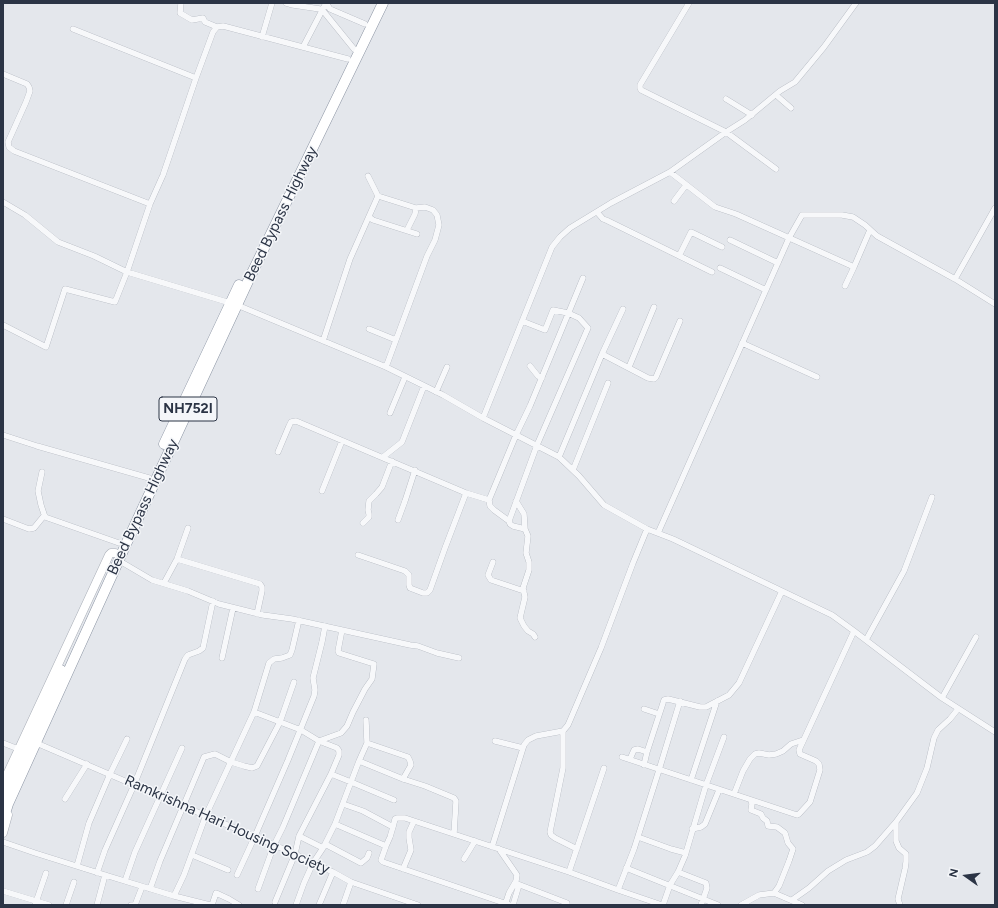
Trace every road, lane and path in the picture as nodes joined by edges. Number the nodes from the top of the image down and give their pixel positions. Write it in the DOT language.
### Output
graph roads {
  1 [pos="181,3"];
  2 [pos="272,3"];
  3 [pos="286,3"];
  4 [pos="326,3"];
  5 [pos="376,3"];
  6 [pos="383,3"];
  7 [pos="689,3"];
  8 [pos="856,3"];
  9 [pos="322,10"];
  10 [pos="366,24"];
  11 [pos="217,27"];
  12 [pos="73,29"];
  13 [pos="262,37"];
  14 [pos="303,47"];
  15 [pos="354,49"];
  16 [pos="348,59"];
  17 [pos="3,74"];
  18 [pos="196,78"];
  19 [pos="776,95"];
  20 [pos="726,99"];
  21 [pos="791,108"];
  22 [pos="752,115"];
  23 [pos="726,132"];
  24 [pos="776,169"];
  25 [pos="670,172"];
  26 [pos="368,176"];
  27 [pos="686,184"];
  28 [pos="378,196"];
  29 [pos="674,201"];
  30 [pos="3,202"];
  31 [pos="150,204"];
  32 [pos="416,208"];
  33 [pos="995,208"];
  34 [pos="597,212"];
  35 [pos="369,217"];
  36 [pos="407,230"];
  37 [pos="870,230"];
  38 [pos="417,234"];
  39 [pos="790,238"];
  40 [pos="730,240"];
  41 [pos="722,247"];
  42 [pos="679,256"];
  43 [pos="778,263"];
  44 [pos="854,267"];
  45 [pos="720,268"];
  46 [pos="127,272"];
  47 [pos="712,272"];
  48 [pos="583,278"];
  49 [pos="955,279"];
  50 [pos="845,286"];
  51 [pos="766,290"];
  52 [pos="234,303"];
  53 [pos="995,304"];
  54 [pos="654,307"];
  55 [pos="623,309"];
  56 [pos="568,313"];
  57 [pos="522,321"];
  58 [pos="680,321"];
  59 [pos="3,325"];
  60 [pos="370,329"];
  61 [pos="396,340"];
  62 [pos="323,341"];
  63 [pos="742,343"];
  64 [pos="602,354"];
  65 [pos="530,366"];
  66 [pos="386,367"];
  67 [pos="447,367"];
  68 [pos="629,367"];
  69 [pos="406,377"];
  70 [pos="817,377"];
  71 [pos="542,378"];
  72 [pos="608,383"];
  73 [pos="424,386"];
  74 [pos="436,392"];
  75 [pos="390,413"];
  76 [pos="483,418"];
  77 [pos="3,435"];
  78 [pos="516,435"];
  79 [pos="342,440"];
  80 [pos="537,445"];
  81 [pos="278,452"];
  82 [pos="383,457"];
  83 [pos="559,457"];
  84 [pos="392,461"];
  85 [pos="414,470"];
  86 [pos="573,470"];
  87 [pos="42,472"];
  88 [pos="149,478"];
  89 [pos="322,491"];
  90 [pos="466,493"];
  91 [pos="932,498"];
  92 [pos="489,500"];
  93 [pos="516,501"];
  94 [pos="45,517"];
  95 [pos="3,519"];
  96 [pos="398,520"];
  97 [pos="509,521"];
  98 [pos="363,523"];
  99 [pos="188,528"];
  100 [pos="525,529"];
  101 [pos="647,529"];
  102 [pos="658,533"];
  103 [pos="123,543"];
  104 [pos="358,555"];
  105 [pos="118,559"];
  106 [pos="177,559"];
  107 [pos="492,562"];
  108 [pos="164,583"];
  109 [pos="524,590"];
  110 [pos="782,591"];
  111 [pos="212,601"];
  112 [pos="233,608"];
  113 [pos="257,614"];
  114 [pos="299,620"];
  115 [pos="324,626"];
  116 [pos="342,630"];
  117 [pos="854,631"];
  118 [pos="535,637"];
  119 [pos="976,637"];
  120 [pos="866,640"];
  121 [pos="222,658"];
  122 [pos="459,658"];
  123 [pos="294,682"];
  124 [pos="942,698"];
  125 [pos="680,701"];
  126 [pos="717,701"];
  127 [pos="644,709"];
  128 [pos="958,709"];
  129 [pos="254,712"];
  130 [pos="659,714"];
  131 [pos="366,720"];
  132 [pos="280,722"];
  133 [pos="301,730"];
  134 [pos="563,731"];
  135 [pos="995,732"];
  136 [pos="724,737"];
  137 [pos="127,739"];
  138 [pos="803,740"];
  139 [pos="319,741"];
  140 [pos="495,741"];
  141 [pos="35,742"];
  142 [pos="3,743"];
  143 [pos="368,743"];
  144 [pos="182,748"];
  145 [pos="523,748"];
  146 [pos="21,750"];
  147 [pos="648,752"];
  148 [pos="622,757"];
  149 [pos="630,760"];
  150 [pos="359,761"];
  151 [pos="231,762"];
  152 [pos="87,764"];
  153 [pos="644,765"];
  154 [pos="604,768"];
  155 [pos="660,770"];
  156 [pos="110,774"];
  157 [pos="331,774"];
  158 [pos="403,779"];
  159 [pos="691,780"];
  160 [pos="351,782"];
  161 [pos="3,783"];
  162 [pos="134,784"];
  163 [pos="706,785"];
  164 [pos="719,790"];
  165 [pos="734,794"];
  166 [pos="161,796"];
  167 [pos="3,799"];
  168 [pos="65,799"];
  169 [pos="394,800"];
  170 [pos="751,800"];
  171 [pos="343,804"];
  172 [pos="184,806"];
  173 [pos="206,815"];
  174 [pos="3,820"];
  175 [pos="414,821"];
  176 [pos="896,822"];
  177 [pos="335,824"];
  178 [pos="392,826"];
  179 [pos="692,829"];
  180 [pos="3,833"];
  181 [pos="454,834"];
  182 [pos="255,836"];
  183 [pos="299,836"];
  184 [pos="638,837"];
  185 [pos="475,841"];
  186 [pos="3,842"];
  187 [pos="274,845"];
  188 [pos="324,846"];
  189 [pos="386,846"];
  190 [pos="492,847"];
  191 [pos="499,849"];
  192 [pos="577,849"];
  193 [pos="686,852"];
  194 [pos="369,853"];
  195 [pos="294,854"];
  196 [pos="192,855"];
  197 [pos="464,859"];
  198 [pos="313,864"];
  199 [pos="77,866"];
  200 [pos="626,868"];
  201 [pos="403,869"];
  202 [pos="228,870"];
  203 [pos="333,872"];
  204 [pos="569,872"];
  205 [pos="678,872"];
  206 [pos="97,873"];
  207 [pos="46,874"];
  208 [pos="105,875"];
  209 [pos="237,875"];
  210 [pos="125,881"];
  211 [pos="74,882"];
  212 [pos="351,882"];
  213 [pos="517,884"];
  214 [pos="670,885"];
  215 [pos="142,886"];
  216 [pos="150,889"];
  217 [pos="258,889"];
  218 [pos="618,890"];
  219 [pos="3,891"];
  220 [pos="774,893"];
  221 [pos="174,896"];
  222 [pos="792,900"];
  223 [pos="275,902"];
  224 [pos="402,902"];
  225 [pos="702,902"];
  226 [pos="35,903"];
  227 [pos="569,904"];
  228 [pos="49,905"];
  229 [pos="66,905"];
  230 [pos="97,905"];
  231 [pos="131,905"];
  232 [pos="211,905"];
  233 [pos="239,905"];
  234 [pos="296,905"];
  235 [pos="319,905"];
  236 [pos="343,905"];
  237 [pos="418,905"];
  238 [pos="506,905"];
  239 [pos="513,905"];
  240 [pos="663,905"];
  241 [pos="718,905"];
  242 [pos="741,905"];
  243 [pos="802,905"];
  244 [pos="900,905"];
  1 -- 11 [label="street"];
  2 -- 13 [label="street"];
  3 -- 9 [label="street"];
  4 -- 9 [label="street"];
  4 -- 10 [label="street"];
  5 -- 10 [label="highway, Beed Bypass Highway / NH752I"];
  6 -- 52 [label="highway, Beed Bypass Highway / NH752I"];
  7 -- 23 [label="street"];
  8 -- 19 [label="street"];
  9 -- 14 [label="street"];
  9 -- 15 [label="street"];
  10 -- 15 [label="highway, Beed Bypass Highway / NH752I"];
  11 -- 13 [label="street"];
  11 -- 18 [label="street"];
  12 -- 18 [label="street"];
  13 -- 14 [label="street"];
  14 -- 16 [label="street"];
  15 -- 16 [label="highway, Beed Bypass Highway / NH752I"];
  16 -- 52 [label="highway, Beed Bypass Highway / NH752I"];
  17 -- 31 [label="street"];
  18 -- 31 [label="street"];
  19 -- 21 [label="street"];
  19 -- 22 [label="street"];
  20 -- 22 [label="street"];
  22 -- 23 [label="street"];
  23 -- 24 [label="street"];
  23 -- 25 [label="street"];
  25 -- 27 [label="street"];
  25 -- 34 [label="street"];
  26 -- 28 [label="street"];
  27 -- 29 [label="street"];
  27 -- 39 [label="street"];
  28 -- 32 [label="street"];
  28 -- 35 [label="street"];
  30 -- 46 [label="street"];
  31 -- 46 [label="street"];
  32 -- 36 [label="street"];
  32 -- 61 [label="street"];
  33 -- 49 [label="street"];
  34 -- 42 [label="street"];
  34 -- 57 [label="street"];
  35 -- 36 [label="street"];
  35 -- 62 [label="street"];
  36 -- 38 [label="street"];
  37 -- 39 [label="street"];
  37 -- 44 [label="street"];
  37 -- 49 [label="street"];
  39 -- 43 [label="street"];
  39 -- 44 [label="street"];
  40 -- 43 [label="street"];
  41 -- 42 [label="street"];
  42 -- 47 [label="street"];
  43 -- 51 [label="street"];
  44 -- 50 [label="street"];
  45 -- 51 [label="street"];
  46 -- 52 [label="street"];
  46 -- 59 [label="street"];
  48 -- 56 [label="street"];
  49 -- 53 [label="street"];
  51 -- 63 [label="street"];
  52 -- 62 [label="street"];
  52 -- 88 [label="highway, Beed Bypass Highway / NH752I"];
  52 -- 103 [label="highway, Beed Bypass Highway / NH752I"];
  54 -- 68 [label="street"];
  55 -- 64 [label="street"];
  56 -- 57 [label="street"];
  56 -- 71 [label="street"];
  56 -- 80 [label="street"];
  57 -- 76 [label="street"];
  58 -- 68 [label="street"];
  60 -- 61 [label="street"];
  61 -- 66 [label="street"];
  62 -- 66 [label="street"];
  63 -- 70 [label="street"];
  63 -- 102 [label="street"];
  64 -- 68 [label="street"];
  64 -- 83 [label="street"];
  65 -- 71 [label="street"];
  66 -- 69 [label="street"];
  67 -- 74 [label="street"];
  69 -- 73 [label="street"];
  69 -- 75 [label="street"];
  71 -- 78 [label="street"];
  72 -- 86 [label="street"];
  73 -- 74 [label="street"];
  73 -- 82 [label="street"];
  74 -- 76 [label="street"];
  76 -- 78 [label="street"];
  77 -- 88 [label="street"];
  78 -- 80 [label="street"];
  78 -- 92 [label="street"];
  79 -- 81 [label="street"];
  79 -- 82 [label="street"];
  79 -- 89 [label="street"];
  80 -- 83 [label="street"];
  80 -- 93 [label="street"];
  82 -- 84 [label="street"];
  83 -- 86 [label="street"];
  84 -- 85 [label="street"];
  84 -- 98 [label="street"];
  85 -- 90 [label="street"];
  85 -- 96 [label="street"];
  86 -- 101 [label="street"];
  87 -- 94 [label="street"];
  88 -- 103 [label="highway, Beed Bypass Highway / NH752I"];
  90 -- 92 [label="street"];
  90 -- 104 [label="street"];
  91 -- 120 [label="street"];
  92 -- 97 [label="street"];
  93 -- 97 [label="street"];
  93 -- 100 [label="street"];
  94 -- 95 [label="street"];
  94 -- 103 [label="street"];
  97 -- 100 [label="street"];
  99 -- 106 [label="street"];
  100 -- 109 [label="street"];
  101 -- 102 [label="street"];
  101 -- 134 [label="street"];
  102 -- 110 [label="street"];
  103 -- 105 [label="highway, Beed Bypass Highway / NH752I"];
  105 -- 108 [label="street"];
  105 -- 141 [label="highway, Beed Bypass Highway / NH752I"];
  105 -- 146 [label="street"];
  106 -- 108 [label="street"];
  106 -- 113 [label="street"];
  107 -- 109 [label="street"];
  108 -- 111 [label="street"];
  109 -- 118 [label="street"];
  110 -- 117 [label="street"];
  110 -- 126 [label="street"];
  111 -- 112 [label="street"];
  111 -- 162 [label="street"];
  112 -- 113 [label="street"];
  112 -- 121 [label="street"];
  113 -- 114 [label="street"];
  114 -- 115 [label="street"];
  114 -- 129 [label="street"];
  115 -- 116 [label="street"];
  115 -- 133 [label="street"];
  116 -- 122 [label="street"];
  116 -- 139 [label="street"];
  117 -- 120 [label="street"];
  117 -- 138 [label="street"];
  119 -- 124 [label="street"];
  120 -- 124 [label="street"];
  123 -- 132 [label="street"];
  124 -- 128 [label="street"];
  125 -- 126 [label="street"];
  125 -- 130 [label="street"];
  125 -- 155 [label="street"];
  126 -- 159 [label="street"];
  127 -- 130 [label="street"];
  128 -- 135 [label="street"];
  128 -- 176 [label="street"];
  129 -- 132 [label="street"];
  129 -- 151 [label="street"];
  130 -- 147 [label="street"];
  131 -- 143 [label="street"];
  132 -- 133 [label="street"];
  132 -- 151 [label="street"];
  133 -- 139 [label="street"];
  133 -- 182 [label="street"];
  134 -- 145 [label="street"];
  134 -- 192 [label="street"];
  136 -- 163 [label="street"];
  137 -- 156 [label="street"];
  138 -- 165 [label="street"];
  138 -- 170 [label="street"];
  139 -- 157 [label="street"];
  139 -- 187 [label="street"];
  140 -- 145 [label="street"];
  141 -- 146 [label="highway, Beed Bypass Highway / NH752I"];
  141 -- 152 [label="street, Ramkrishna Hari Housing Society"];
  141 -- 174 [label="highway, Beed Bypass Highway / NH752I"];
  141 -- 180 [label="street"];
  142 -- 146 [label="street"];
  143 -- 150 [label="street"];
  143 -- 158 [label="street"];
  144 -- 166 [label="street"];
  145 -- 190 [label="street"];
  146 -- 161 [label="street"];
  146 -- 167 [label="highway, Beed Bypass Highway / NH752I"];
  147 -- 149 [label="street"];
  147 -- 153 [label="street"];
  148 -- 149 [label="street"];
  149 -- 153 [label="street"];
  150 -- 158 [label="street"];
  150 -- 160 [label="street"];
  151 -- 172 [label="street"];
  151 -- 173 [label="street"];
  152 -- 156 [label="street, Ramkrishna Hari Housing Society"];
  152 -- 168 [label="street"];
  153 -- 155 [label="street"];
  154 -- 192 [label="street"];
  155 -- 159 [label="street"];
  155 -- 184 [label="street"];
  156 -- 162 [label="street, Ramkrishna Hari Housing Society"];
  156 -- 199 [label="street"];
  157 -- 160 [label="street"];
  157 -- 183 [label="street"];
  158 -- 181 [label="street"];
  159 -- 163 [label="street"];
  160 -- 169 [label="street"];
  160 -- 171 [label="street"];
  162 -- 166 [label="street, Ramkrishna Hari Housing Society"];
  162 -- 206 [label="street"];
  163 -- 164 [label="street"];
  163 -- 179 [label="street"];
  164 -- 165 [label="street"];
  164 -- 179 [label="street"];
  165 -- 170 [label="street"];
  166 -- 172 [label="street, Ramkrishna Hari Housing Society"];
  166 -- 210 [label="street"];
  170 -- 220 [label="street"];
  171 -- 177 [label="street"];
  171 -- 178 [label="street"];
  172 -- 173 [label="street, Ramkrishna Hari Housing Society"];
  172 -- 216 [label="street"];
  173 -- 182 [label="street, Ramkrishna Hari Housing Society"];
  173 -- 196 [label="street"];
  175 -- 178 [label="street"];
  175 -- 181 [label="street"];
  175 -- 201 [label="street"];
  176 -- 222 [label="street"];
  176 -- 244 [label="street"];
  177 -- 188 [label="street"];
  177 -- 189 [label="street"];
  178 -- 189 [label="street"];
  179 -- 193 [label="street"];
  181 -- 185 [label="street"];
  182 -- 187 [label="street, Ramkrishna Hari Housing Society"];
  182 -- 209 [label="street"];
  183 -- 188 [label="street"];
  183 -- 195 [label="street"];
  184 -- 193 [label="street"];
  184 -- 200 [label="street"];
  185 -- 190 [label="street"];
  185 -- 197 [label="street"];
  186 -- 199 [label="street"];
  187 -- 195 [label="street, Ramkrishna Hari Housing Society"];
  187 -- 217 [label="street"];
  188 -- 194 [label="street"];
  188 -- 198 [label="street"];
  189 -- 201 [label="street"];
  190 -- 191 [label="street"];
  191 -- 204 [label="street"];
  191 -- 213 [label="street"];
  192 -- 204 [label="street"];
  193 -- 205 [label="street"];
  195 -- 198 [label="street, Ramkrishna Hari Housing Society"];
  195 -- 223 [label="street"];
  196 -- 202 [label="street"];
  196 -- 221 [label="street"];
  198 -- 203 [label="street, Ramkrishna Hari Housing Society"];
  198 -- 234 [label="street"];
  199 -- 206 [label="street"];
  200 -- 214 [label="street"];
  200 -- 218 [label="street"];
  201 -- 238 [label="street"];
  203 -- 212 [label="street, Ramkrishna Hari Housing Society"];
  203 -- 235 [label="street"];
  204 -- 218 [label="street"];
  205 -- 214 [label="street"];
  205 -- 225 [label="street"];
  206 -- 208 [label="street"];
  207 -- 226 [label="street"];
  208 -- 210 [label="street"];
  208 -- 230 [label="street"];
  210 -- 215 [label="street"];
  211 -- 229 [label="street"];
  212 -- 224 [label="street, Ramkrishna Hari Housing Society"];
  212 -- 236 [label="street"];
  213 -- 227 [label="street"];
  213 -- 238 [label="street"];
  213 -- 239 [label="street"];
  214 -- 225 [label="street"];
  214 -- 240 [label="street"];
  215 -- 216 [label="street"];
  215 -- 231 [label="street"];
  216 -- 221 [label="street"];
  218 -- 240 [label="street"];
  219 -- 226 [label="street"];
  220 -- 222 [label="street"];
  220 -- 242 [label="street"];
  221 -- 232 [label="street"];
  222 -- 243 [label="street"];
  224 -- 237 [label="street, Ramkrishna Hari Housing Society"];
  225 -- 241 [label="street"];
  226 -- 228 [label="street"];
  232 -- 233 [label="street"];
}
